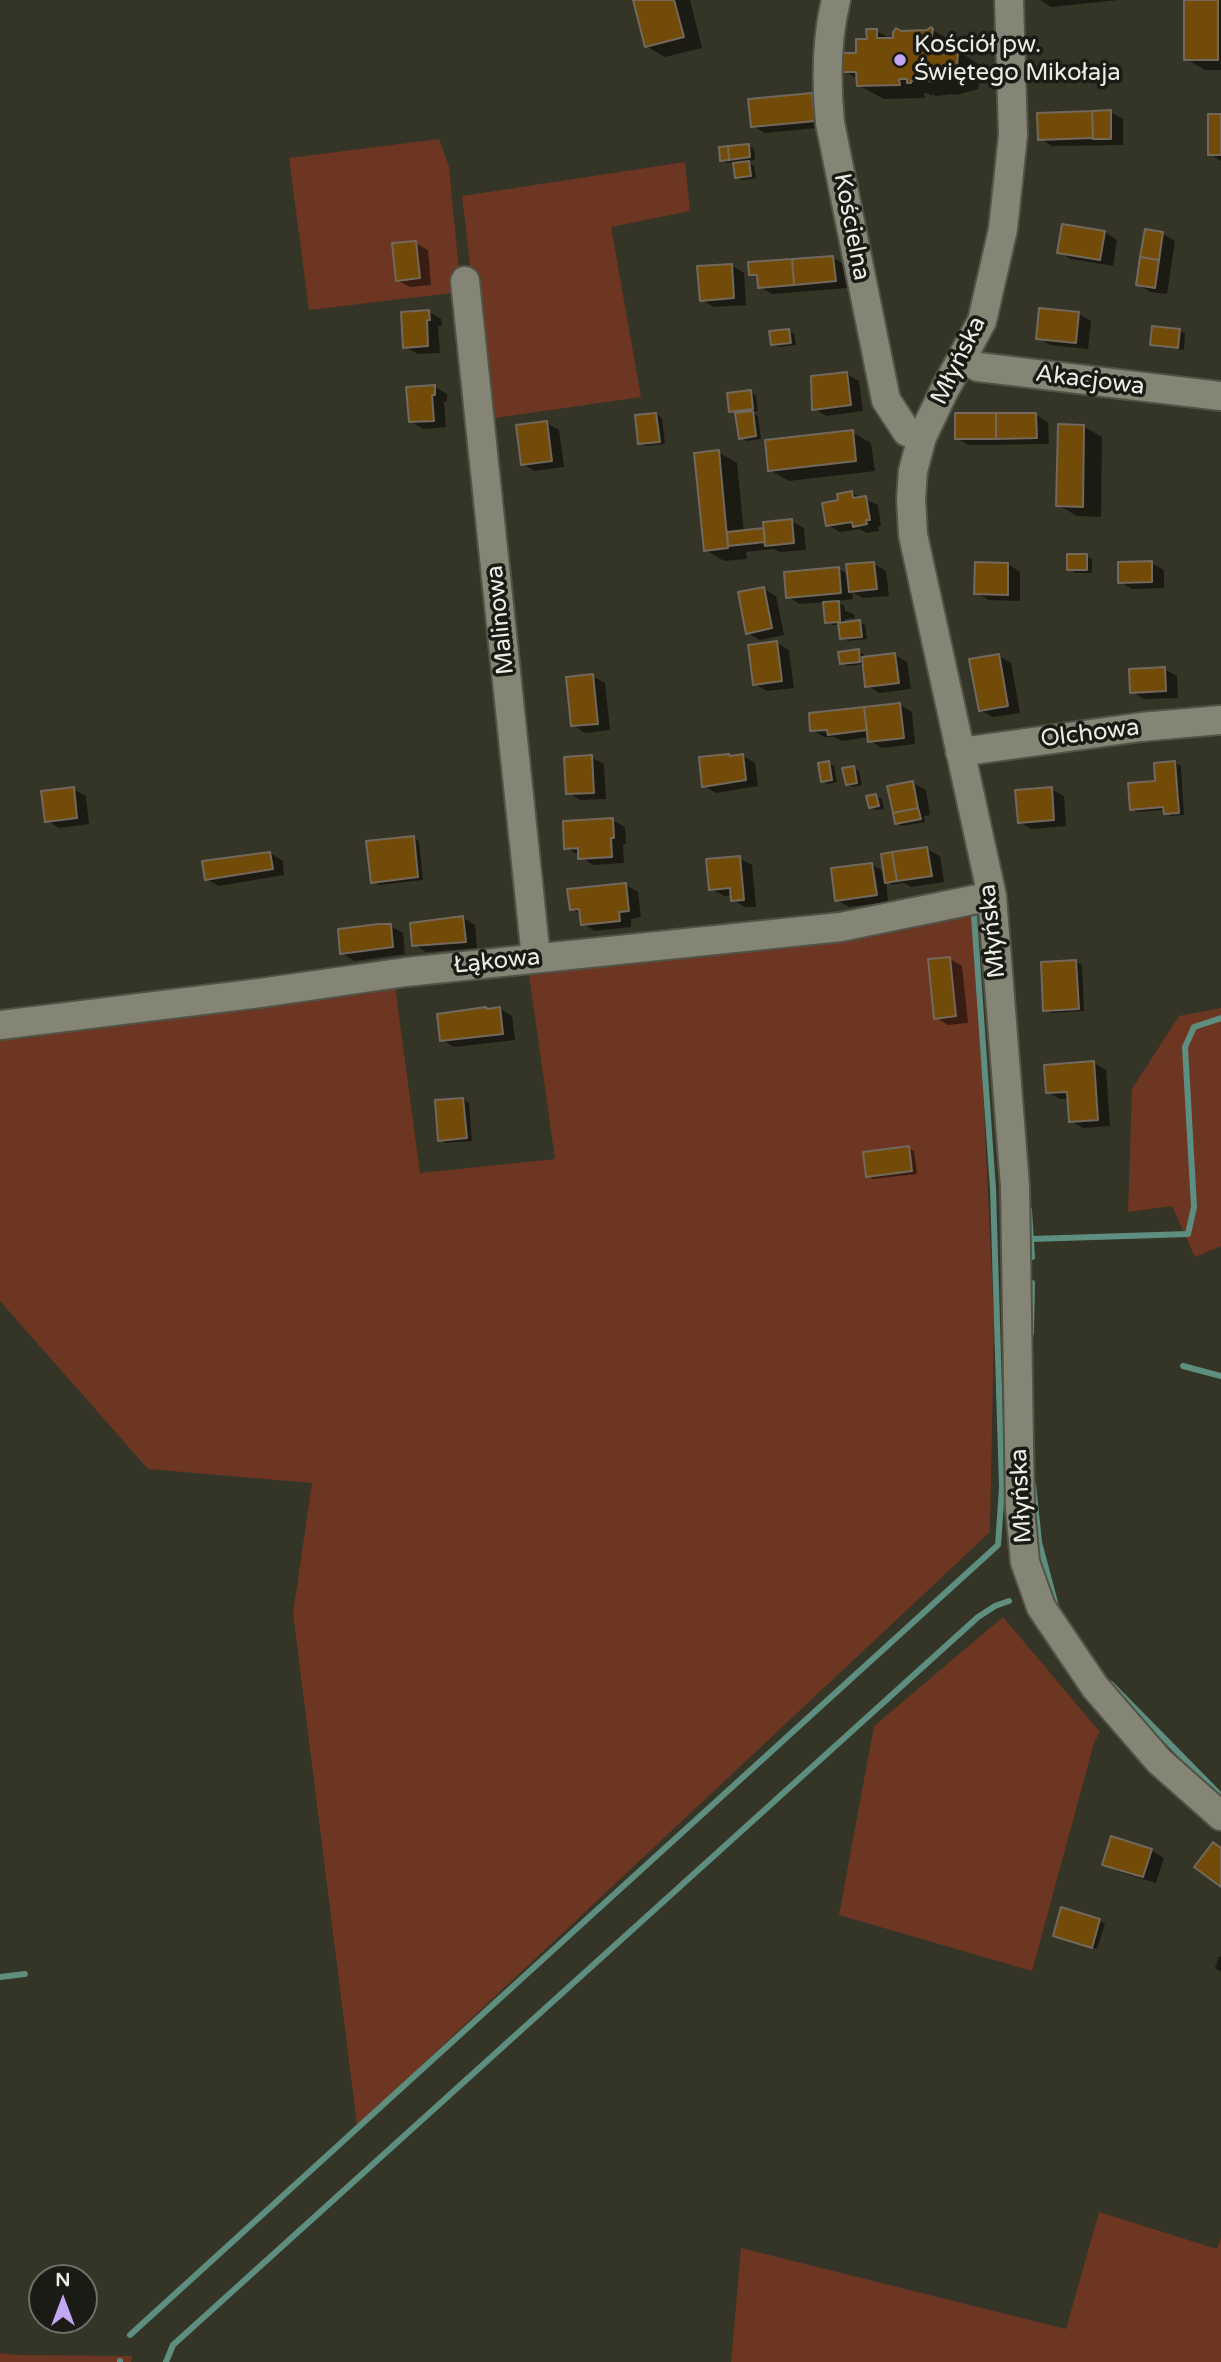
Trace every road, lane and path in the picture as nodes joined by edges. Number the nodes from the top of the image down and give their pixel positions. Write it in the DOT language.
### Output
graph roads {
  1 [pos="836,0"];
  2 [pos="1009,0"];
  3 [pos="465,281"];
  4 [pos="961,359"];
  5 [pos="1221,397"];
  6 [pos="922,438"];
  7 [pos="1221,720"];
  8 [pos="960,752"];
  9 [pos="992,896"];
  10 [pos="536,958"];
  11 [pos="0,1025"];
  12 [pos="1221,1816"];
  1 -- 6 [label="street, Kościelna"];
  2 -- 4 [label="street, Młyńska"];
  3 -- 10 [label="street, Malinowa"];
  4 -- 5 [label="street, Akacjowa"];
  4 -- 6 [label="street, Młyńska"];
  6 -- 8 [label="street, Młyńska"];
  7 -- 8 [label="street, Olchowa"];
  8 -- 9 [label="street, Młyńska"];
  9 -- 10 [label="street, Łąkowa"];
  9 -- 12 [label="street, Młyńska"];
  10 -- 11 [label="street, Łąkowa"];
}
